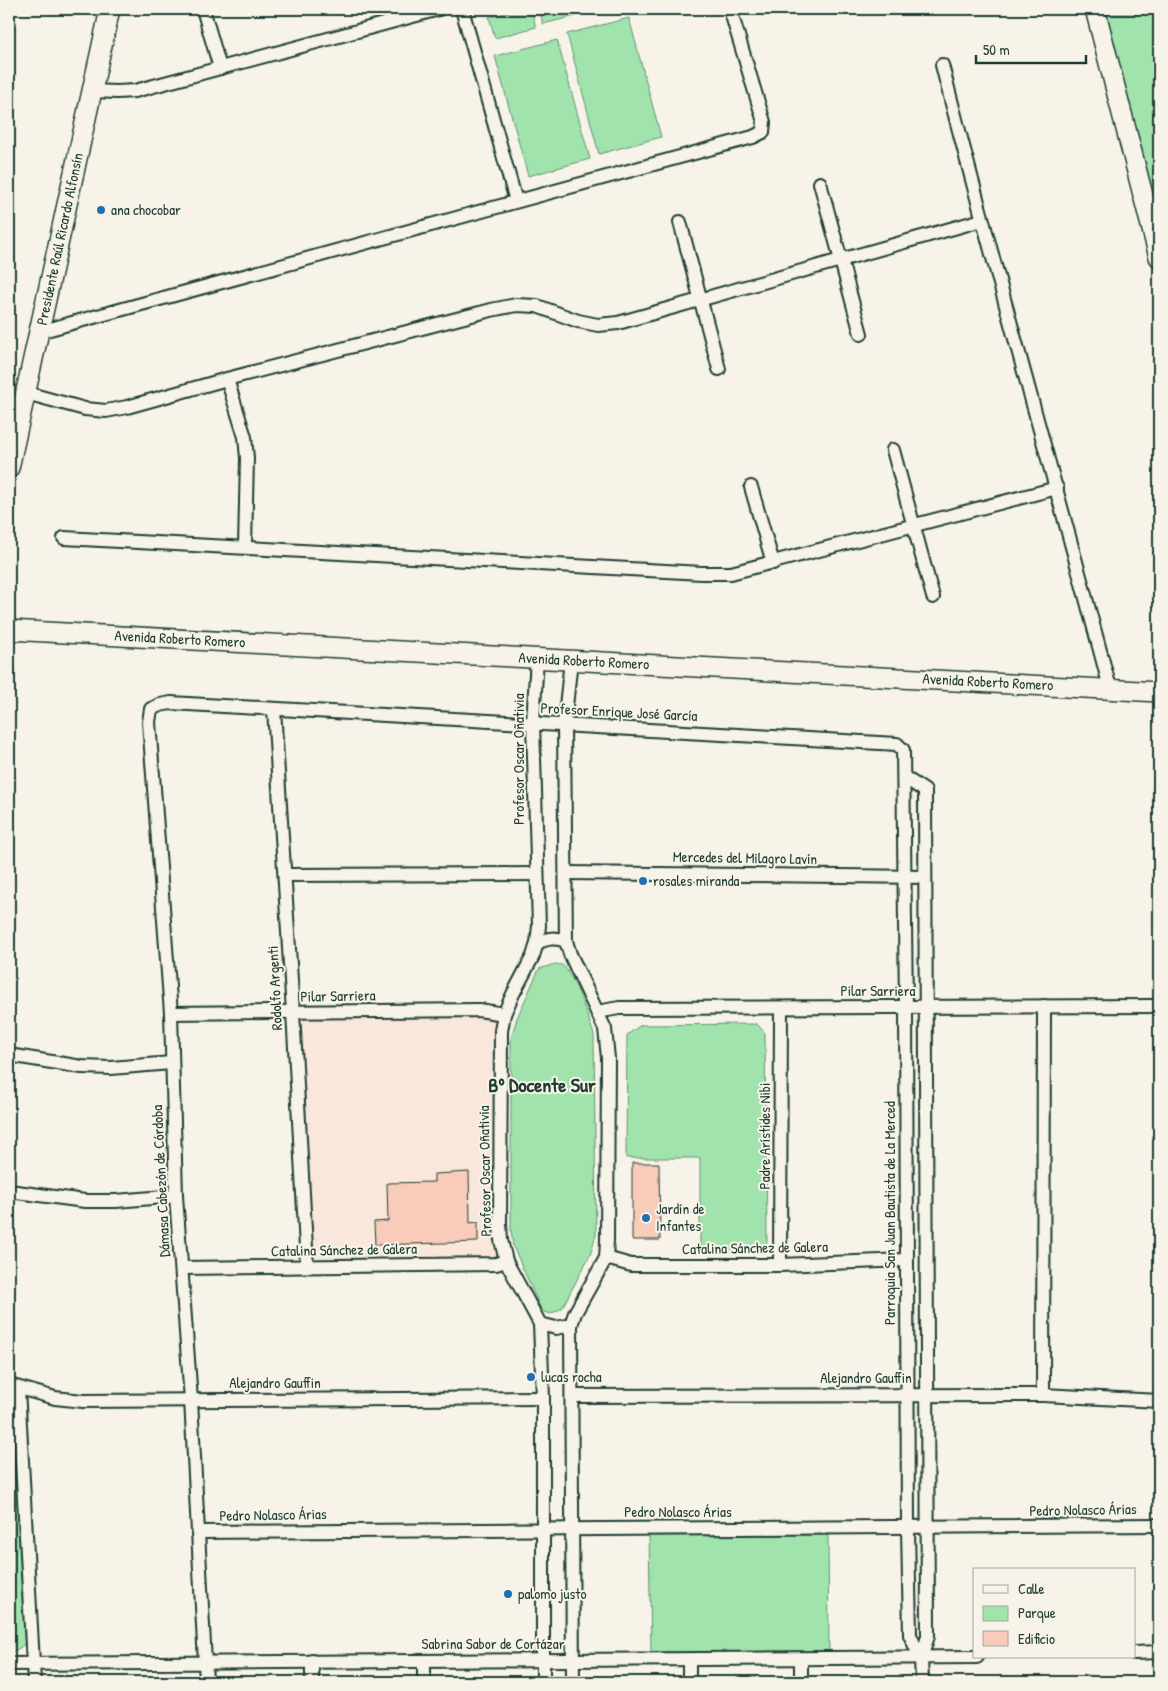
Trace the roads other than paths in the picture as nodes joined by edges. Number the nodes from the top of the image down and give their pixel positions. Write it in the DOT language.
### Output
graph roads {
  1 [pos="110,9"];
  2 [pos="203,9"];
  3 [pos="439,9"];
  4 [pos="462,9"];
  5 [pos="730,9"];
  6 [pos="1094,9"];
  7 [pos="942,64"];
  8 [pos="220,68"];
  9 [pos="92,92"];
  10 [pos="820,183"];
  11 [pos="516,202"];
  12 [pos="982,220"];
  13 [pos="680,222"];
  14 [pos="1159,257"];
  15 [pos="841,260"];
  16 [pos="701,300"];
  17 [pos="40,332"];
  18 [pos="861,334"];
  19 [pos="719,369"];
  20 [pos="227,379"];
  21 [pos="26,393"];
  22 [pos="893,450"];
  23 [pos="9,468"];
  24 [pos="751,487"];
  25 [pos="1057,488"];
  26 [pos="914,526"];
  27 [pos="64,538"];
  28 [pos="245,547"];
  29 [pos="773,563"];
  30 [pos="933,597"];
  31 [pos="9,630"];
  32 [pos="538,658"];
  33 [pos="570,660"];
  34 [pos="1110,688"];
  35 [pos="1159,692"];
  36 [pos="160,705"];
  37 [pos="274,709"];
  38 [pos="533,723"];
  39 [pos="564,725"];
  40 [pos="897,744"];
  41 [pos="904,777"];
  42 [pos="566,873"];
  43 [pos="537,874"];
  44 [pos="284,875"];
  45 [pos="904,876"];
  46 [pos="925,876"];
  47 [pos="566,941"];
  48 [pos="537,943"];
  49 [pos="1044,1006"];
  50 [pos="1159,1006"];
  51 [pos="906,1007"];
  52 [pos="925,1007"];
  53 [pos="781,1008"];
  54 [pos="293,1012"];
  55 [pos="597,1012"];
  56 [pos="171,1013"];
  57 [pos="504,1014"];
  58 [pos="9,1055"];
  59 [pos="171,1063"];
  60 [pos="9,1191"];
  61 [pos="176,1196"];
  62 [pos="606,1258"];
  63 [pos="906,1260"];
  64 [pos="506,1261"];
  65 [pos="780,1265"];
  66 [pos="307,1266"];
  67 [pos="182,1268"];
  68 [pos="540,1324"];
  69 [pos="571,1325"];
  70 [pos="13,1386"];
  71 [pos="906,1394"];
  72 [pos="927,1394"];
  73 [pos="1043,1395"];
  74 [pos="572,1396"];
  75 [pos="543,1398"];
  76 [pos="191,1400"];
  77 [pos="1159,1401"];
  78 [pos="1159,1525"];
  79 [pos="571,1528"];
  80 [pos="908,1528"];
  81 [pos="928,1528"];
  82 [pos="543,1529"];
  83 [pos="198,1532"];
  84 [pos="1159,1652"];
  85 [pos="1136,1653"];
  86 [pos="973,1657"];
  87 [pos="801,1659"];
  88 [pos="921,1659"];
  89 [pos="573,1660"];
  90 [pos="690,1660"];
  91 [pos="312,1661"];
  92 [pos="424,1661"];
  93 [pos="543,1661"];
  94 [pos="205,1662"];
  95 [pos="9,1664"];
  96 [pos="32,1664"];
  97 [pos="34,1682"];
  98 [pos="206,1682"];
  99 [pos="312,1682"];
  100 [pos="424,1682"];
  101 [pos="543,1682"];
  102 [pos="573,1682"];
  103 [pos="689,1682"];
  104 [pos="801,1682"];
  105 [pos="922,1682"];
  1 -- 9 [label="main road, Presidente Raúl Ricardo Alfonsín"];
  2 -- 8 [label="street"];
  3 -- 8 [label="street"];
  4 -- 11 [label="street"];
  5 -- 11 [label="street"];
  6 -- 14 [label="main road"];
  7 -- 12 [label="street"];
  8 -- 9 [label="street"];
  9 -- 17 [label="main road, Presidente Raúl Ricardo Alfonsín"];
  10 -- 15 [label="street"];
  11 -- 17 [label="street"];
  12 -- 15 [label="street"];
  12 -- 25 [label="street"];
  13 -- 16 [label="street"];
  15 -- 16 [label="street"];
  15 -- 18 [label="street"];
  16 -- 19 [label="street"];
  16 -- 20 [label="street"];
  17 -- 21 [label="main road, Presidente Raúl Ricardo Alfonsín"];
  20 -- 21 [label="street"];
  20 -- 28 [label="street"];
  21 -- 23 [label="main road, Presidente Raúl Ricardo Alfonsín"];
  22 -- 26 [label="street"];
  24 -- 29 [label="street"];
  25 -- 26 [label="street"];
  25 -- 34 [label="street"];
  26 -- 29 [label="street"];
  26 -- 30 [label="street"];
  27 -- 28 [label="street"];
  28 -- 29 [label="street"];
  31 -- 32 [label="main road, Avenida Roberto Romero"];
  32 -- 33 [label="main road, Avenida Roberto Romero"];
  32 -- 38 [label="street, Profesor Oscar Oñativia"];
  33 -- 34 [label="main road, Avenida Roberto Romero"];
  33 -- 39 [label="street"];
  34 -- 35 [label="main road, Avenida Roberto Romero"];
  36 -- 37 [label="street, Profesor Enrique José García"];
  36 -- 56 [label="street, Dámasa Cabezón de Córdoba"];
  37 -- 38 [label="street, Profesor Enrique José García"];
  37 -- 44 [label="street, Rodolfo Argenti"];
  38 -- 39 [label="street, Profesor Enrique José García"];
  38 -- 43 [label="street, Profesor Oscar Oñativia"];
  39 -- 40 [label="street, Profesor Enrique José García"];
  39 -- 42 [label="street"];
  40 -- 41 [label="street, Parroquia San Juan Bautista de La Merced"];
  41 -- 45 [label="street, Parroquia San Juan Bautista de La Merced"];
  41 -- 46 [label="street"];
  42 -- 45 [label="street, Mercedes del Milagro Lavín"];
  42 -- 47 [label="street"];
  43 -- 44 [label="street"];
  43 -- 48 [label="street, Profesor Oscar Oñativia"];
  44 -- 54 [label="street, Rodolfo Argenti"];
  45 -- 46 [label="street, Mercedes del Milagro Lavín"];
  45 -- 51 [label="street, Parroquia San Juan Bautista de La Merced"];
  46 -- 52 [label="street"];
  47 -- 48 [label="street"];
  47 -- 55 [label="street"];
  48 -- 57 [label="street, Profesor Oscar Oñativia"];
  49 -- 50 [label="street, Pilar Sarriera"];
  49 -- 52 [label="street, Pilar Sarriera"];
  49 -- 73 [label="street"];
  51 -- 52 [label="street, Pilar Sarriera"];
  51 -- 53 [label="street, Pilar Sarriera"];
  51 -- 63 [label="street, Parroquia San Juan Bautista de La Merced"];
  52 -- 72 [label="street"];
  53 -- 55 [label="street, Pilar Sarriera"];
  53 -- 65 [label="street, Padre Arístides Nibi"];
  54 -- 56 [label="street, Pilar Sarriera"];
  54 -- 57 [label="street, Pilar Sarriera"];
  54 -- 66 [label="street, Rodolfo Argenti"];
  55 -- 62 [label="street"];
  56 -- 59 [label="street, Dámasa Cabezón de Córdoba"];
  57 -- 64 [label="street, Profesor Oscar Oñativia"];
  58 -- 59 [label="street"];
  59 -- 61 [label="street, Dámasa Cabezón de Córdoba"];
  60 -- 61 [label="street"];
  61 -- 67 [label="street, Dámasa Cabezón de Córdoba"];
  62 -- 65 [label="street, Catalina Sánchez de Galera"];
  62 -- 69 [label="street"];
  63 -- 65 [label="street, Catalina Sánchez de Galera"];
  63 -- 71 [label="street, Parroquia San Juan Bautista de La Merced"];
  64 -- 66 [label="street, Catalina Sánchez de Galera"];
  64 -- 68 [label="street, Profesor Oscar Oñativia"];
  66 -- 67 [label="street, Catalina Sánchez de Galera"];
  67 -- 76 [label="street, Dámasa Cabezón de Córdoba"];
  68 -- 69 [label="street"];
  68 -- 75 [label="street, Profesor Oscar Oñativia"];
  69 -- 74 [label="street"];
  70 -- 76 [label="street, Alejandro Gauffin"];
  70 -- 96 [label="street"];
  71 -- 72 [label="street, Alejandro Gauffin"];
  71 -- 74 [label="street, Alejandro Gauffin"];
  71 -- 80 [label="street, Parroquia San Juan Bautista de La Merced"];
  72 -- 73 [label="street, Alejandro Gauffin"];
  72 -- 81 [label="street"];
  73 -- 77 [label="street, Alejandro Gauffin"];
  74 -- 79 [label="street"];
  75 -- 76 [label="street, Alejandro Gauffin"];
  75 -- 82 [label="street, Profesor Oscar Oñativia"];
  76 -- 83 [label="street, Dámasa Cabezón de Córdoba"];
  78 -- 81 [label="street, Pedro Nolasco Árias"];
  79 -- 80 [label="street, Pedro Nolasco Árias"];
  79 -- 82 [label="street, Pedro Nolasco Árias"];
  79 -- 89 [label="street"];
  80 -- 81 [label="street, Pedro Nolasco Árias"];
  80 -- 88 [label="street, Parroquia San Juan Bautista de La Merced"];
  81 -- 88 [label="street"];
  82 -- 83 [label="street, Pedro Nolasco Árias"];
  82 -- 93 [label="street, Profesor Oscar Oñativia"];
  83 -- 94 [label="street, Dámasa Cabezón de Córdoba"];
  84 -- 85 [label="street"];
  86 -- 88 [label="street, Sabrina Sabor de Cortázar"];
  87 -- 88 [label="street, Sabrina Sabor de Cortázar"];
  87 -- 90 [label="street, Sabrina Sabor de Cortázar"];
  87 -- 104 [label="street"];
  88 -- 105 [label="street, Parroquia San Juan Bautista de La Merced"];
  89 -- 90 [label="street, Sabrina Sabor de Cortázar"];
  89 -- 93 [label="street, Sabrina Sabor de Cortázar"];
  89 -- 102 [label="street"];
  90 -- 103 [label="street"];
  91 -- 92 [label="street, Sabrina Sabor de Cortázar"];
  91 -- 94 [label="street, Sabrina Sabor de Cortázar"];
  91 -- 99 [label="street"];
  92 -- 93 [label="street, Sabrina Sabor de Cortázar"];
  92 -- 100 [label="street"];
  93 -- 101 [label="street, Profesor Oscar Oñativia"];
  94 -- 96 [label="street, Sabrina Sabor de Cortázar"];
  94 -- 98 [label="street, Dámasa Cabezón de Córdoba"];
  95 -- 96 [label="street, Sabrina Sabor de Cortázar"];
  96 -- 97 [label="street"];
}
